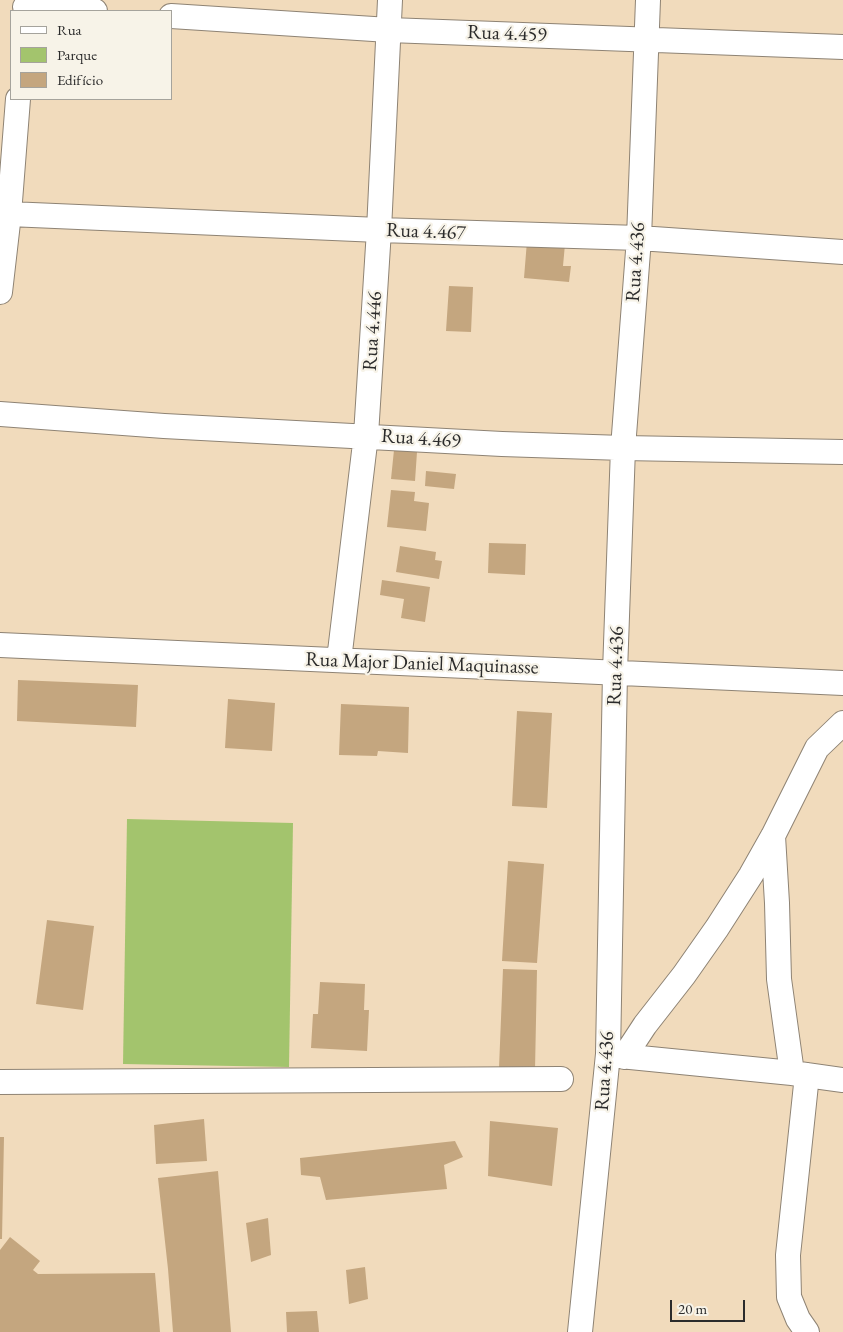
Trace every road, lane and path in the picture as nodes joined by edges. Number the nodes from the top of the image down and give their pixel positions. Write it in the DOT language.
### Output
graph roads {
  1 [pos="390,0"];
  2 [pos="648,0"];
  3 [pos="25,6"];
  4 [pos="81,10"];
  5 [pos="172,16"];
  6 [pos="389,30"];
  7 [pos="646,39"];
  8 [pos="843,47"];
  9 [pos="18,100"];
  10 [pos="9,214"];
  11 [pos="379,230"];
  12 [pos="639,238"];
  13 [pos="843,252"];
  14 [pos="0,292"];
  15 [pos="0,414"];
  16 [pos="366,435"];
  17 [pos="623,448"];
  18 [pos="843,452"];
  19 [pos="0,645"];
  20 [pos="339,660"];
  21 [pos="615,672"];
  22 [pos="843,684"];
  23 [pos="843,723"];
  24 [pos="773,836"];
  25 [pos="616,1056"];
  26 [pos="799,1074"];
  27 [pos="561,1079"];
  28 [pos="843,1080"];
  29 [pos="0,1082"];
  30 [pos="580,1332"];
  31 [pos="807,1332"];
  1 -- 6 [label="street, Rua 4.446"];
  2 -- 7 [label="street, Rua 4.436"];
  3 -- 4 [label="street"];
  5 -- 6 [label="street, Rua 4.459"];
  6 -- 7 [label="street, Rua 4.459"];
  6 -- 11 [label="street, Rua 4.446"];
  7 -- 8 [label="street, Rua 4.459"];
  7 -- 12 [label="street, Rua 4.436"];
  9 -- 10 [label="street"];
  10 -- 11 [label="street, Rua 4.467"];
  10 -- 14 [label="street"];
  11 -- 12 [label="street, Rua 4.467"];
  11 -- 16 [label="street, Rua 4.446"];
  12 -- 13 [label="street, Rua 4.467"];
  12 -- 17 [label="street, Rua 4.436"];
  15 -- 16 [label="street, Rua 4.469"];
  16 -- 17 [label="street, Rua 4.469"];
  16 -- 20 [label="street, Rua 4.446"];
  17 -- 18 [label="street, Rua 4.469"];
  17 -- 21 [label="street, Rua 4.436"];
  19 -- 20 [label="street, Rua Major Daniel Maquinasse"];
  20 -- 21 [label="street, Rua Major Daniel Maquinasse"];
  21 -- 22 [label="street, Rua Major Daniel Maquinasse"];
  21 -- 25 [label="street, Rua 4.436"];
  23 -- 24 [label="street"];
  24 -- 25 [label="street"];
  24 -- 26 [label="street"];
  25 -- 26 [label="street"];
  25 -- 30 [label="street, Rua 4.436"];
  26 -- 28 [label="street"];
  26 -- 31 [label="street"];
  27 -- 29 [label="street"];
}
